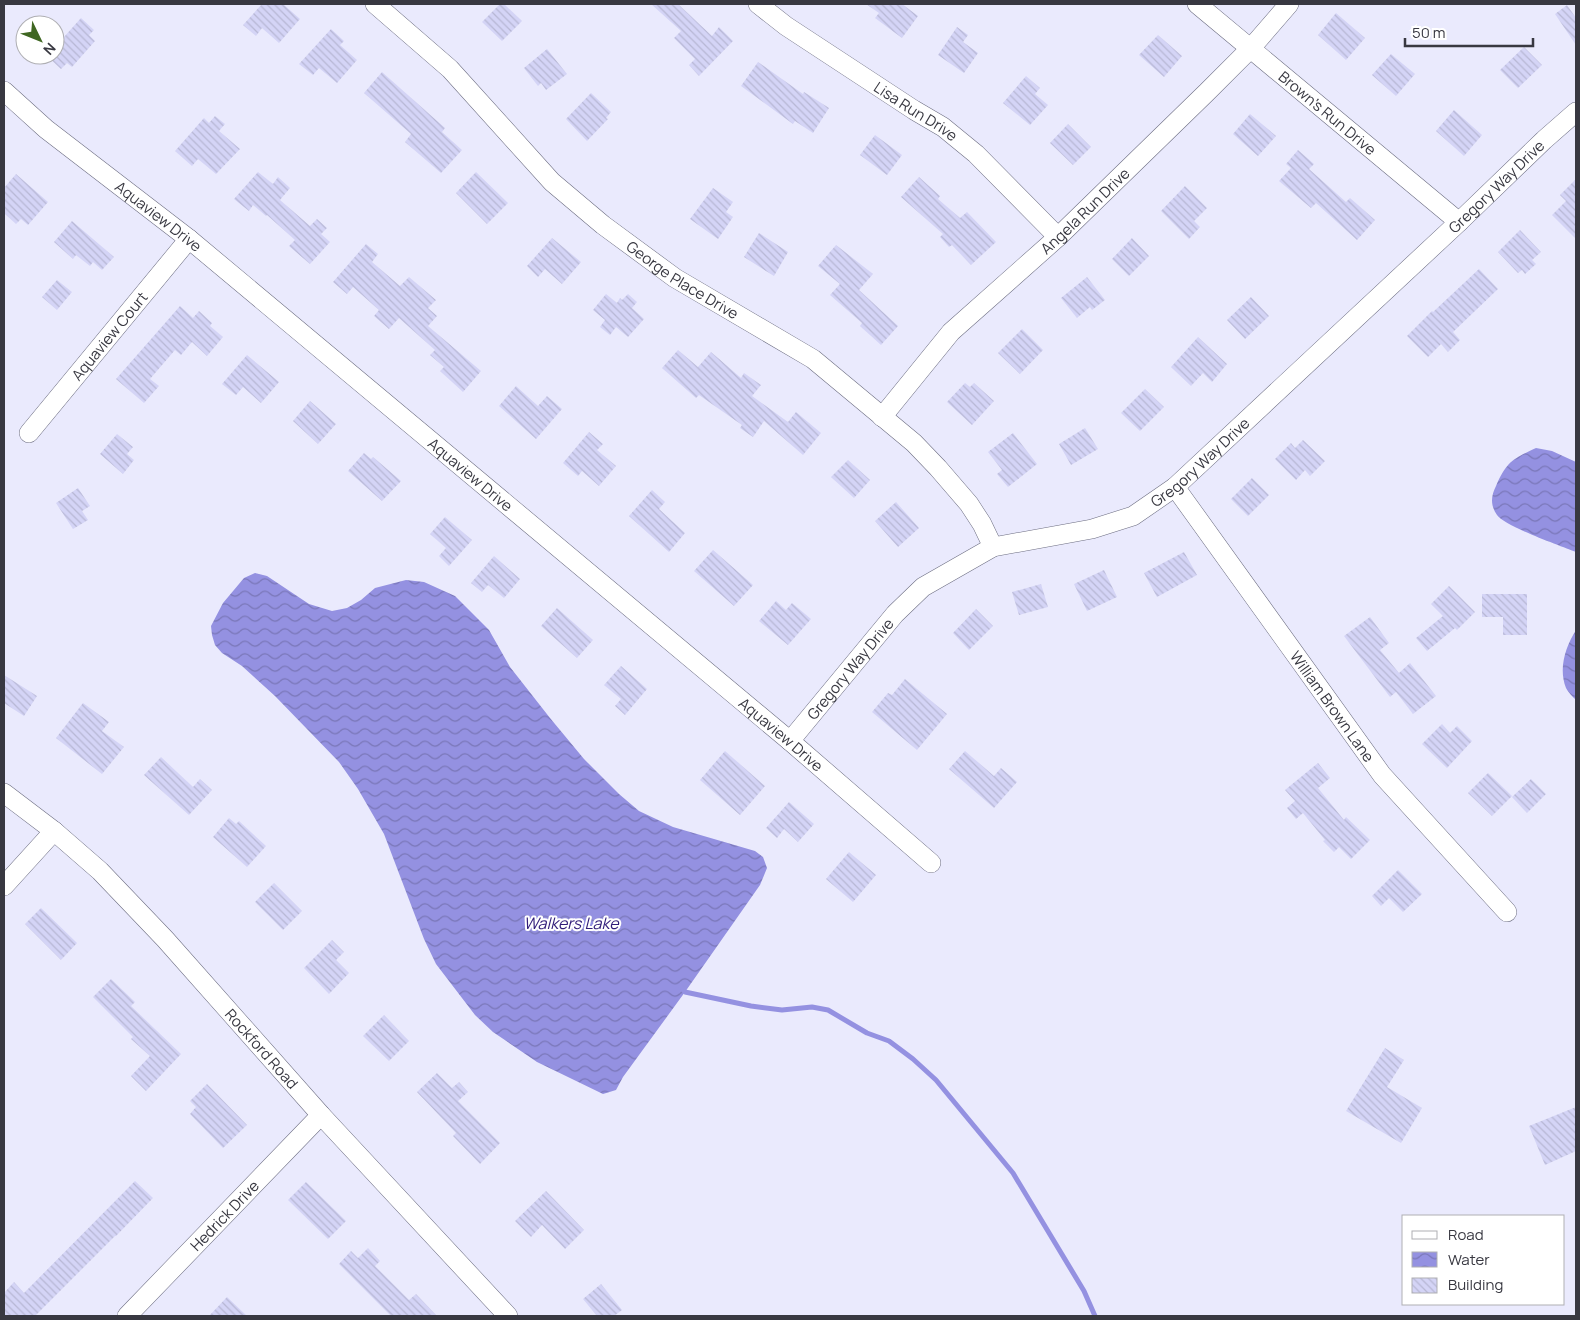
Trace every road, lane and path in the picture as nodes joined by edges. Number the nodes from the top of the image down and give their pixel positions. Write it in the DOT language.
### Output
graph roads {
  1 [pos="374,4"];
  2 [pos="758,4"];
  3 [pos="1197,4"];
  4 [pos="1288,4"];
  5 [pos="1251,48"];
  6 [pos="4,91"];
  7 [pos="1576,112"];
  8 [pos="1459,222"];
  9 [pos="1058,237"];
  10 [pos="189,239"];
  11 [pos="882,417"];
  12 [pos="29,432"];
  13 [pos="1176,488"];
  14 [pos="993,547"];
  15 [pos="790,741"];
  16 [pos="4,793"];
  17 [pos="54,831"];
  18 [pos="931,863"];
  19 [pos="4,886"];
  20 [pos="1507,912"];
  21 [pos="321,1115"];
  22 [pos="127,1316"];
  23 [pos="508,1316"];
  1 -- 11 [label="street, George Place Drive"];
  2 -- 9 [label="street, Lisa Run Drive"];
  3 -- 5 [label="street, Brown's Run Drive"];
  4 -- 5 [label="street, Angela Run Drive"];
  5 -- 8 [label="street, Brown's Run Drive"];
  5 -- 9 [label="street, Angela Run Drive"];
  6 -- 10 [label="street, Aquaview Drive"];
  7 -- 8 [label="street, Gregory Way Drive"];
  8 -- 13 [label="street, Gregory Way Drive"];
  9 -- 11 [label="street, Angela Run Drive"];
  10 -- 12 [label="street, Aquaview Court"];
  10 -- 15 [label="street, Aquaview Drive"];
  11 -- 14 [label="street, George Place Drive"];
  13 -- 14 [label="street, Gregory Way Drive"];
  13 -- 20 [label="street, William Brown Lane"];
  14 -- 15 [label="street, Gregory Way Drive"];
  15 -- 18 [label="street, Aquaview Drive"];
  16 -- 17 [label="street, Rockford Road"];
  17 -- 19 [label="street"];
  17 -- 21 [label="street, Rockford Road"];
  21 -- 22 [label="street, Hedrick Drive"];
  21 -- 23 [label="street, Rockford Road"];
}
